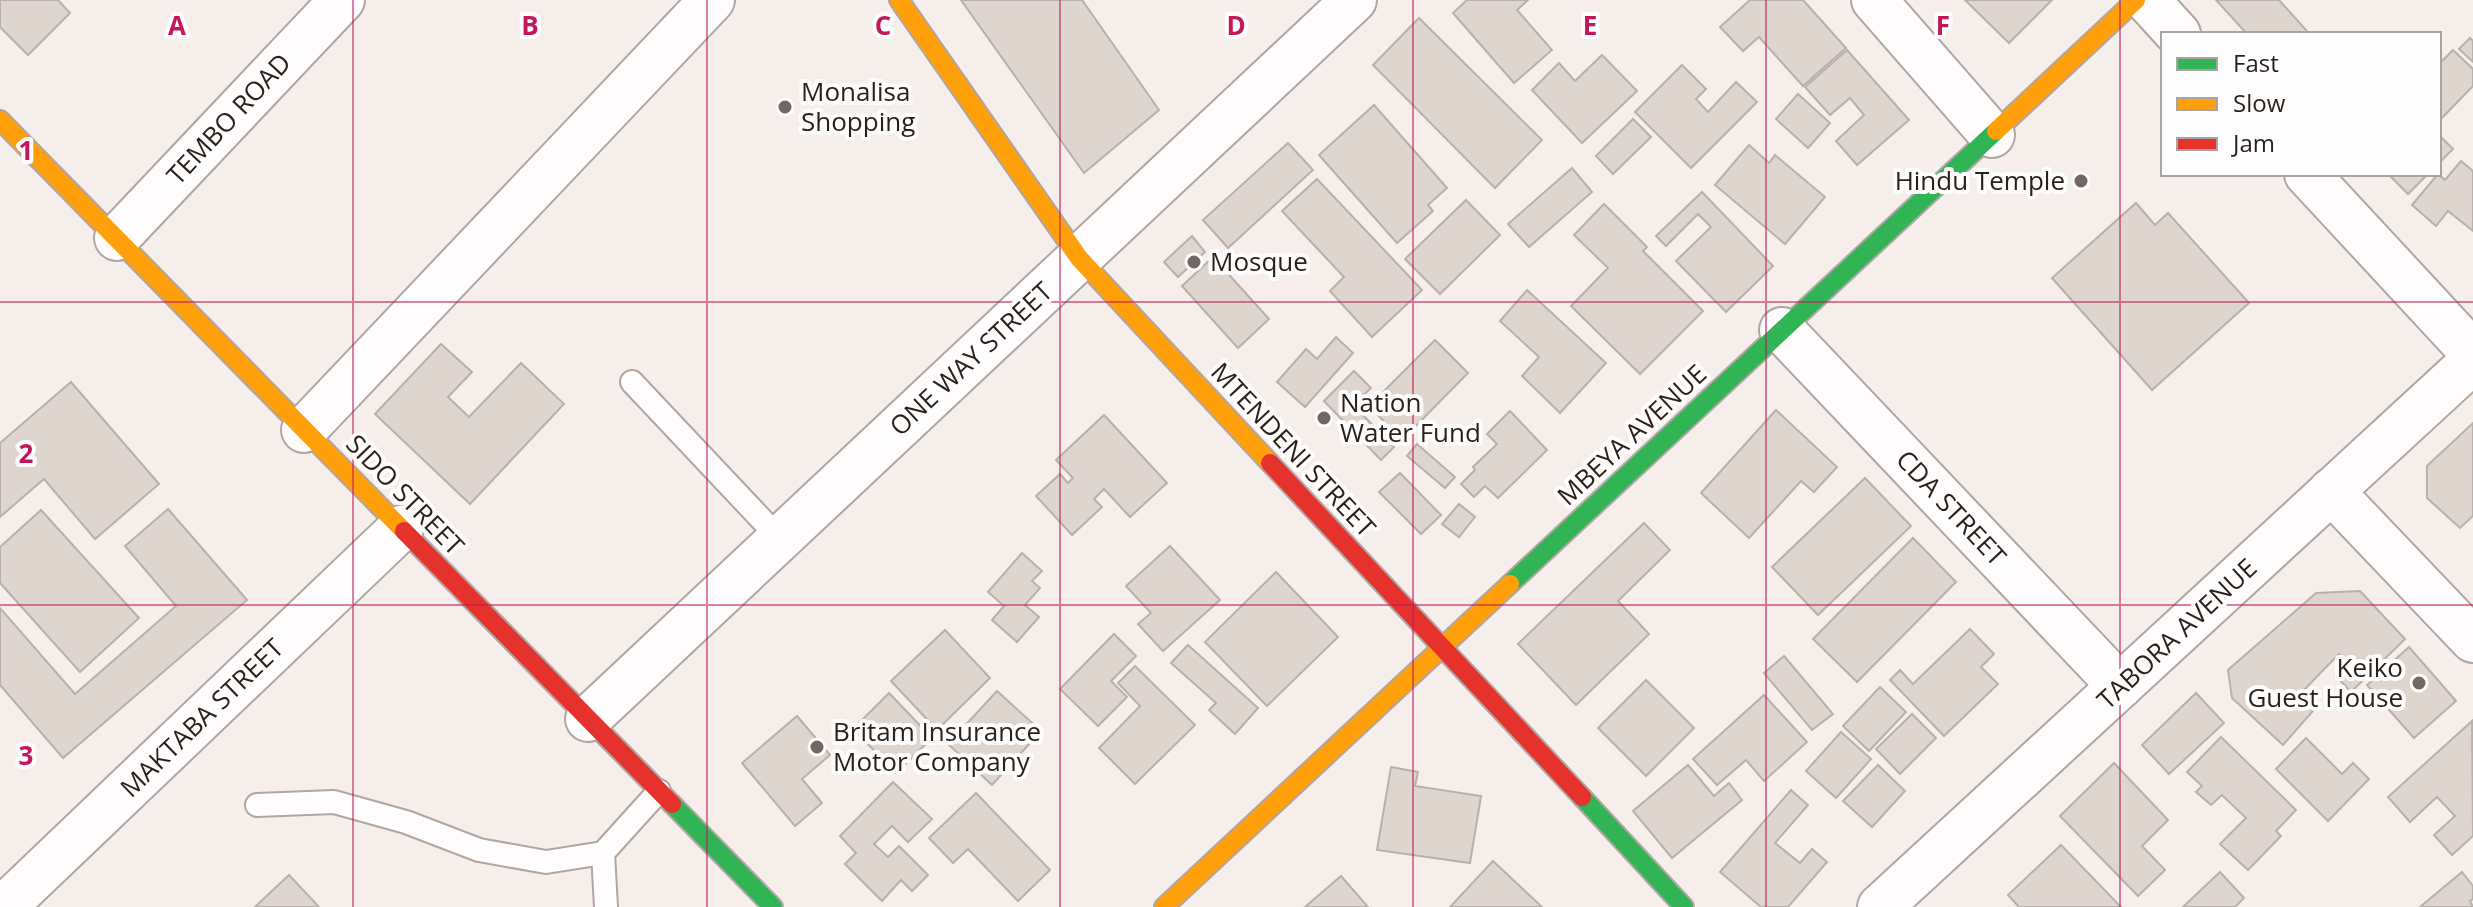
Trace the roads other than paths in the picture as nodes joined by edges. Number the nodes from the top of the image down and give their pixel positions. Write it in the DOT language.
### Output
graph roads {
  1 [pos="712,0"];
  2 [pos="899,0"];
  3 [pos="1354,0"];
  4 [pos="1874,0"];
  5 [pos="2136,0"];
  6 [pos="2147,0"];
  7 [pos="329,4"];
  8 [pos="2176,32"];
  9 [pos="0,120"];
  10 [pos="1992,135"];
  11 [pos="2309,176"];
  12 [pos="117,238"];
  13 [pos="1079,258"];
  14 [pos="1782,330"];
  15 [pos="2473,353"];
  16 [pos="2473,361"];
  17 [pos="632,382"];
  18 [pos="304,430"];
  19 [pos="2331,491"];
  20 [pos="401,528"];
  21 [pos="780,539"];
  22 [pos="2473,640"];
  23 [pos="1442,648"];
  24 [pos="2120,686"];
  25 [pos="588,719"];
  26 [pos="659,791"];
  27 [pos="257,805"];
  28 [pos="603,853"];
  29 [pos="4,907"];
  30 [pos="606,907"];
  31 [pos="773,907"];
  32 [pos="1164,907"];
  33 [pos="1684,907"];
  34 [pos="1880,907"];
  1 -- 18 [label="street"];
  2 -- 13 [label="street, MTENDENI STREET"];
  3 -- 13 [label="street, ONE WAY STREET"];
  4 -- 10 [label="street"];
  5 -- 10 [label="street, MBEYA AVENUE"];
  6 -- 8 [label="street"];
  7 -- 12 [label="street, TEMBO ROAD"];
  9 -- 12 [label="street, SIDO STREET"];
  10 -- 14 [label="street, MBEYA AVENUE"];
  11 -- 15 [label="street"];
  12 -- 18 [label="street, SIDO STREET"];
  13 -- 21 [label="street, ONE WAY STREET"];
  13 -- 23 [label="street, MTENDENI STREET"];
  14 -- 23 [label="street, MBEYA AVENUE"];
  14 -- 24 [label="street, CDA STREET"];
  16 -- 19 [label="street, TABORA AVENUE"];
  17 -- 21 [label="lane"];
  18 -- 20 [label="street, SIDO STREET"];
  19 -- 22 [label="street"];
  19 -- 24 [label="street, TABORA AVENUE"];
  20 -- 25 [label="street, SIDO STREET"];
  20 -- 29 [label="street, MAKTABA STREET"];
  21 -- 25 [label="street, ONE WAY STREET"];
  23 -- 32 [label="street, MBEYA AVENUE"];
  23 -- 33 [label="street, MTENDENI STREET"];
  24 -- 34 [label="street, TABORA AVENUE"];
  25 -- 26 [label="street, SIDO STREET"];
  26 -- 28 [label="lane"];
  26 -- 31 [label="street, SIDO STREET"];
  27 -- 28 [label="lane"];
  28 -- 30 [label="lane"];
}
